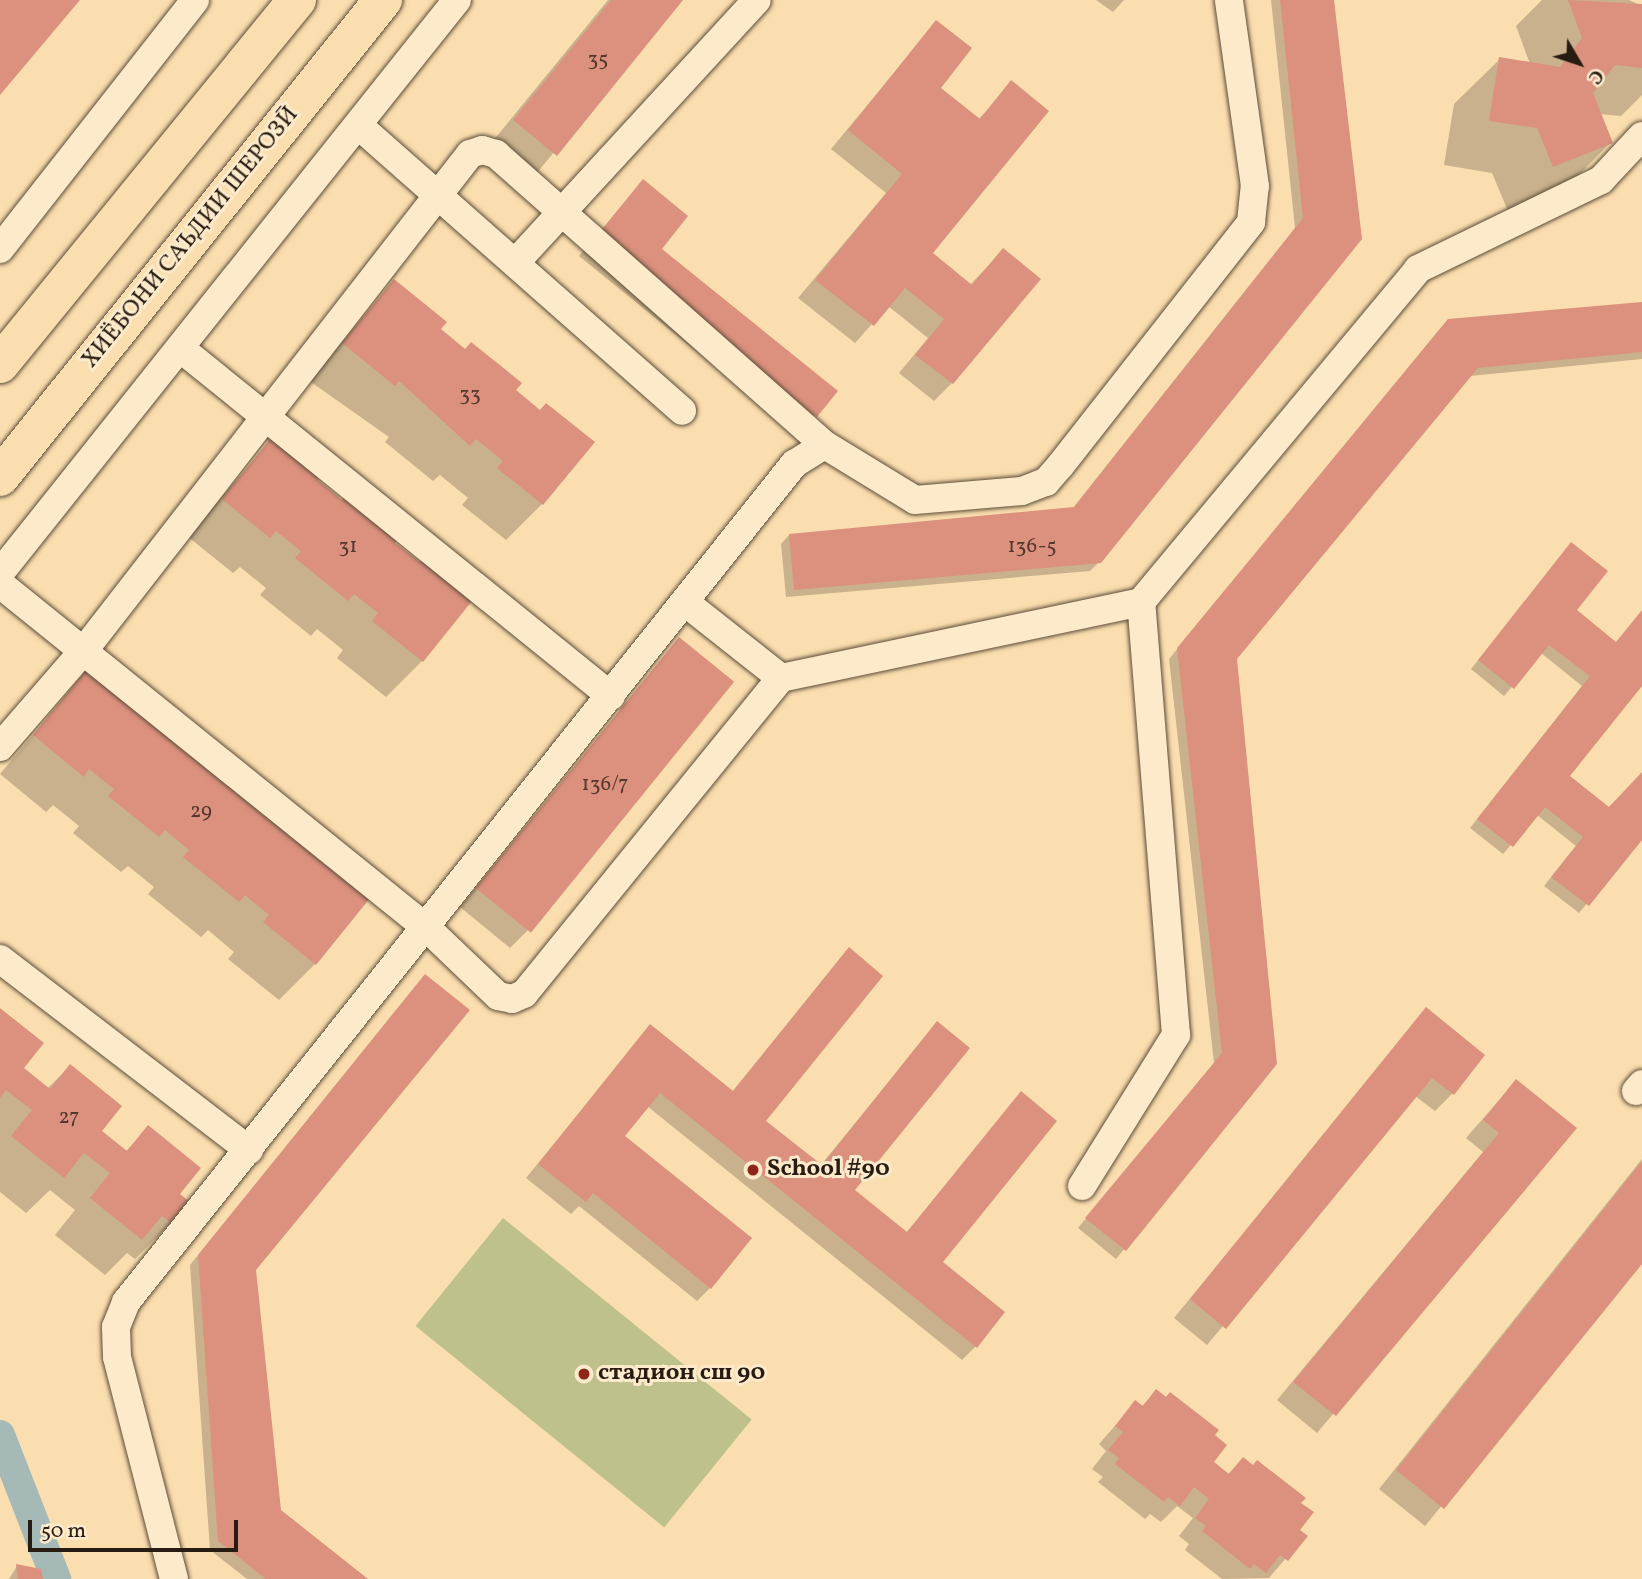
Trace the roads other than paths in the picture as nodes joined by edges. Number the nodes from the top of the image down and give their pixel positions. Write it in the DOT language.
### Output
graph roads {
  1 [pos="195,0"];
  2 [pos="298,0"];
  3 [pos="383,0"];
  4 [pos="457,0"];
  5 [pos="757,0"];
  6 [pos="1229,0"];
  7 [pos="358,125"];
  8 [pos="1642,136"];
  9 [pos="440,198"];
  10 [pos="560,216"];
  11 [pos="0,249"];
  12 [pos="515,263"];
  13 [pos="180,348"];
  14 [pos="0,363"];
  15 [pos="682,411"];
  16 [pos="264,416"];
  17 [pos="825,444"];
  18 [pos="0,477"];
  19 [pos="0,573"];
  20 [pos="0,584"];
  21 [pos="1141,602"];
  22 [pos="686,603"];
  23 [pos="85,649"];
  24 [pos="782,678"];
  25 [pos="611,696"];
  26 [pos="0,747"];
  27 [pos="429,930"];
  28 [pos="0,959"];
  29 [pos="248,1150"];
  30 [pos="1083,1186"];
  31 [pos="174,1579"];
  1 -- 11 [label="street"];
  2 -- 14 [label="main road"];
  3 -- 18 [label="main road, ХИЁБОНИ САЪДИИ ШЕРОЗӢ"];
  4 -- 7 [label="street"];
  5 -- 10 [label="street"];
  6 -- 17 [label="street"];
  7 -- 9 [label="street"];
  7 -- 13 [label="street"];
  8 -- 21 [label="street"];
  9 -- 10 [label="street"];
  9 -- 12 [label="street"];
  9 -- 16 [label="street"];
  10 -- 12 [label="street"];
  10 -- 17 [label="street"];
  12 -- 15 [label="street"];
  13 -- 16 [label="street"];
  13 -- 19 [label="street"];
  16 -- 23 [label="street"];
  16 -- 25 [label="street"];
  17 -- 22 [label="street"];
  20 -- 23 [label="street"];
  21 -- 24 [label="street"];
  21 -- 30 [label="street"];
  22 -- 24 [label="street"];
  22 -- 25 [label="street"];
  23 -- 26 [label="street"];
  23 -- 27 [label="street"];
  24 -- 27 [label="street"];
  25 -- 27 [label="street"];
  27 -- 29 [label="street"];
  28 -- 29 [label="street"];
  29 -- 31 [label="street"];
}
